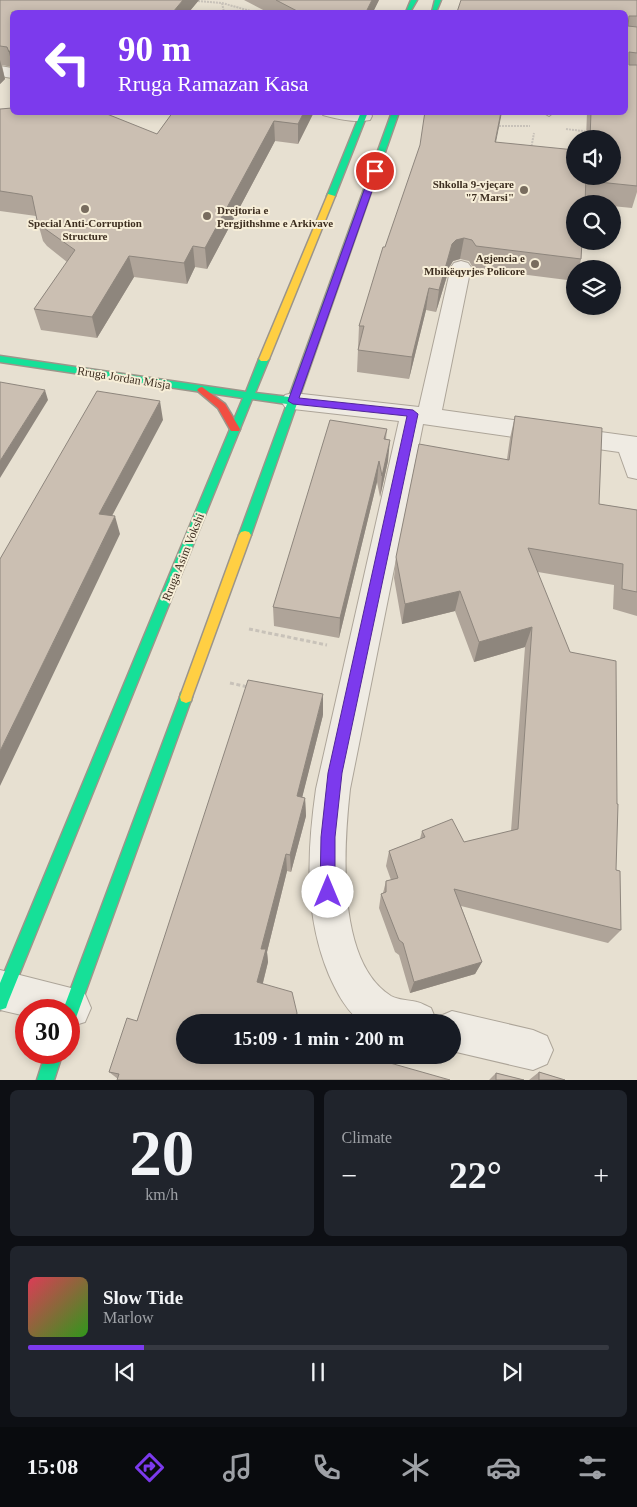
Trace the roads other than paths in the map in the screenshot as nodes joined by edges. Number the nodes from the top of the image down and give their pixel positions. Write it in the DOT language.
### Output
graph roads {
  1 [pos="365,115"];
  2 [pos="395,115"];
  3 [pos="461,267"];
  4 [pos="0,359"];
  5 [pos="202,390"];
  6 [pos="249,396"];
  7 [pos="293,401"];
  8 [pos="421,415"];
  9 [pos="235,429"];
  10 [pos="633,445"];
  11 [pos="637,470"];
  12 [pos="2,994"];
  13 [pos="21,999"];
  14 [pos="75,999"];
  15 [pos="389,1014"];
  16 [pos="461,1033"];
  17 [pos="533,1050"];
  18 [pos="51,1064"];
  19 [pos="45,1080"];
  1 -- 6 [label="main road, Rruga Asim Vokshi"];
  2 -- 7 [label="main road"];
  3 -- 8 [label="street"];
  4 -- 5 [label="main road, Rruga Jordan Misja"];
  5 -- 6 [label="main road, Rruga Jordan Misja"];
  5 -- 9 [label="main road"];
  6 -- 7 [label="main road, Rruga Jordan Misja"];
  6 -- 9 [label="main road, Rruga Asim Vokshi"];
  7 -- 8 [label="street"];
  7 -- 14 [label="main road"];
  8 -- 10 [label="street"];
  8 -- 15 [label="street"];
  9 -- 12 [label="main road, Rruga Asim Vokshi"];
  10 -- 11 [label="street"];
  12 -- 13 [label="street"];
  16 -- 17 [label="street"];
  18 -- 19 [label="main road"];
}
